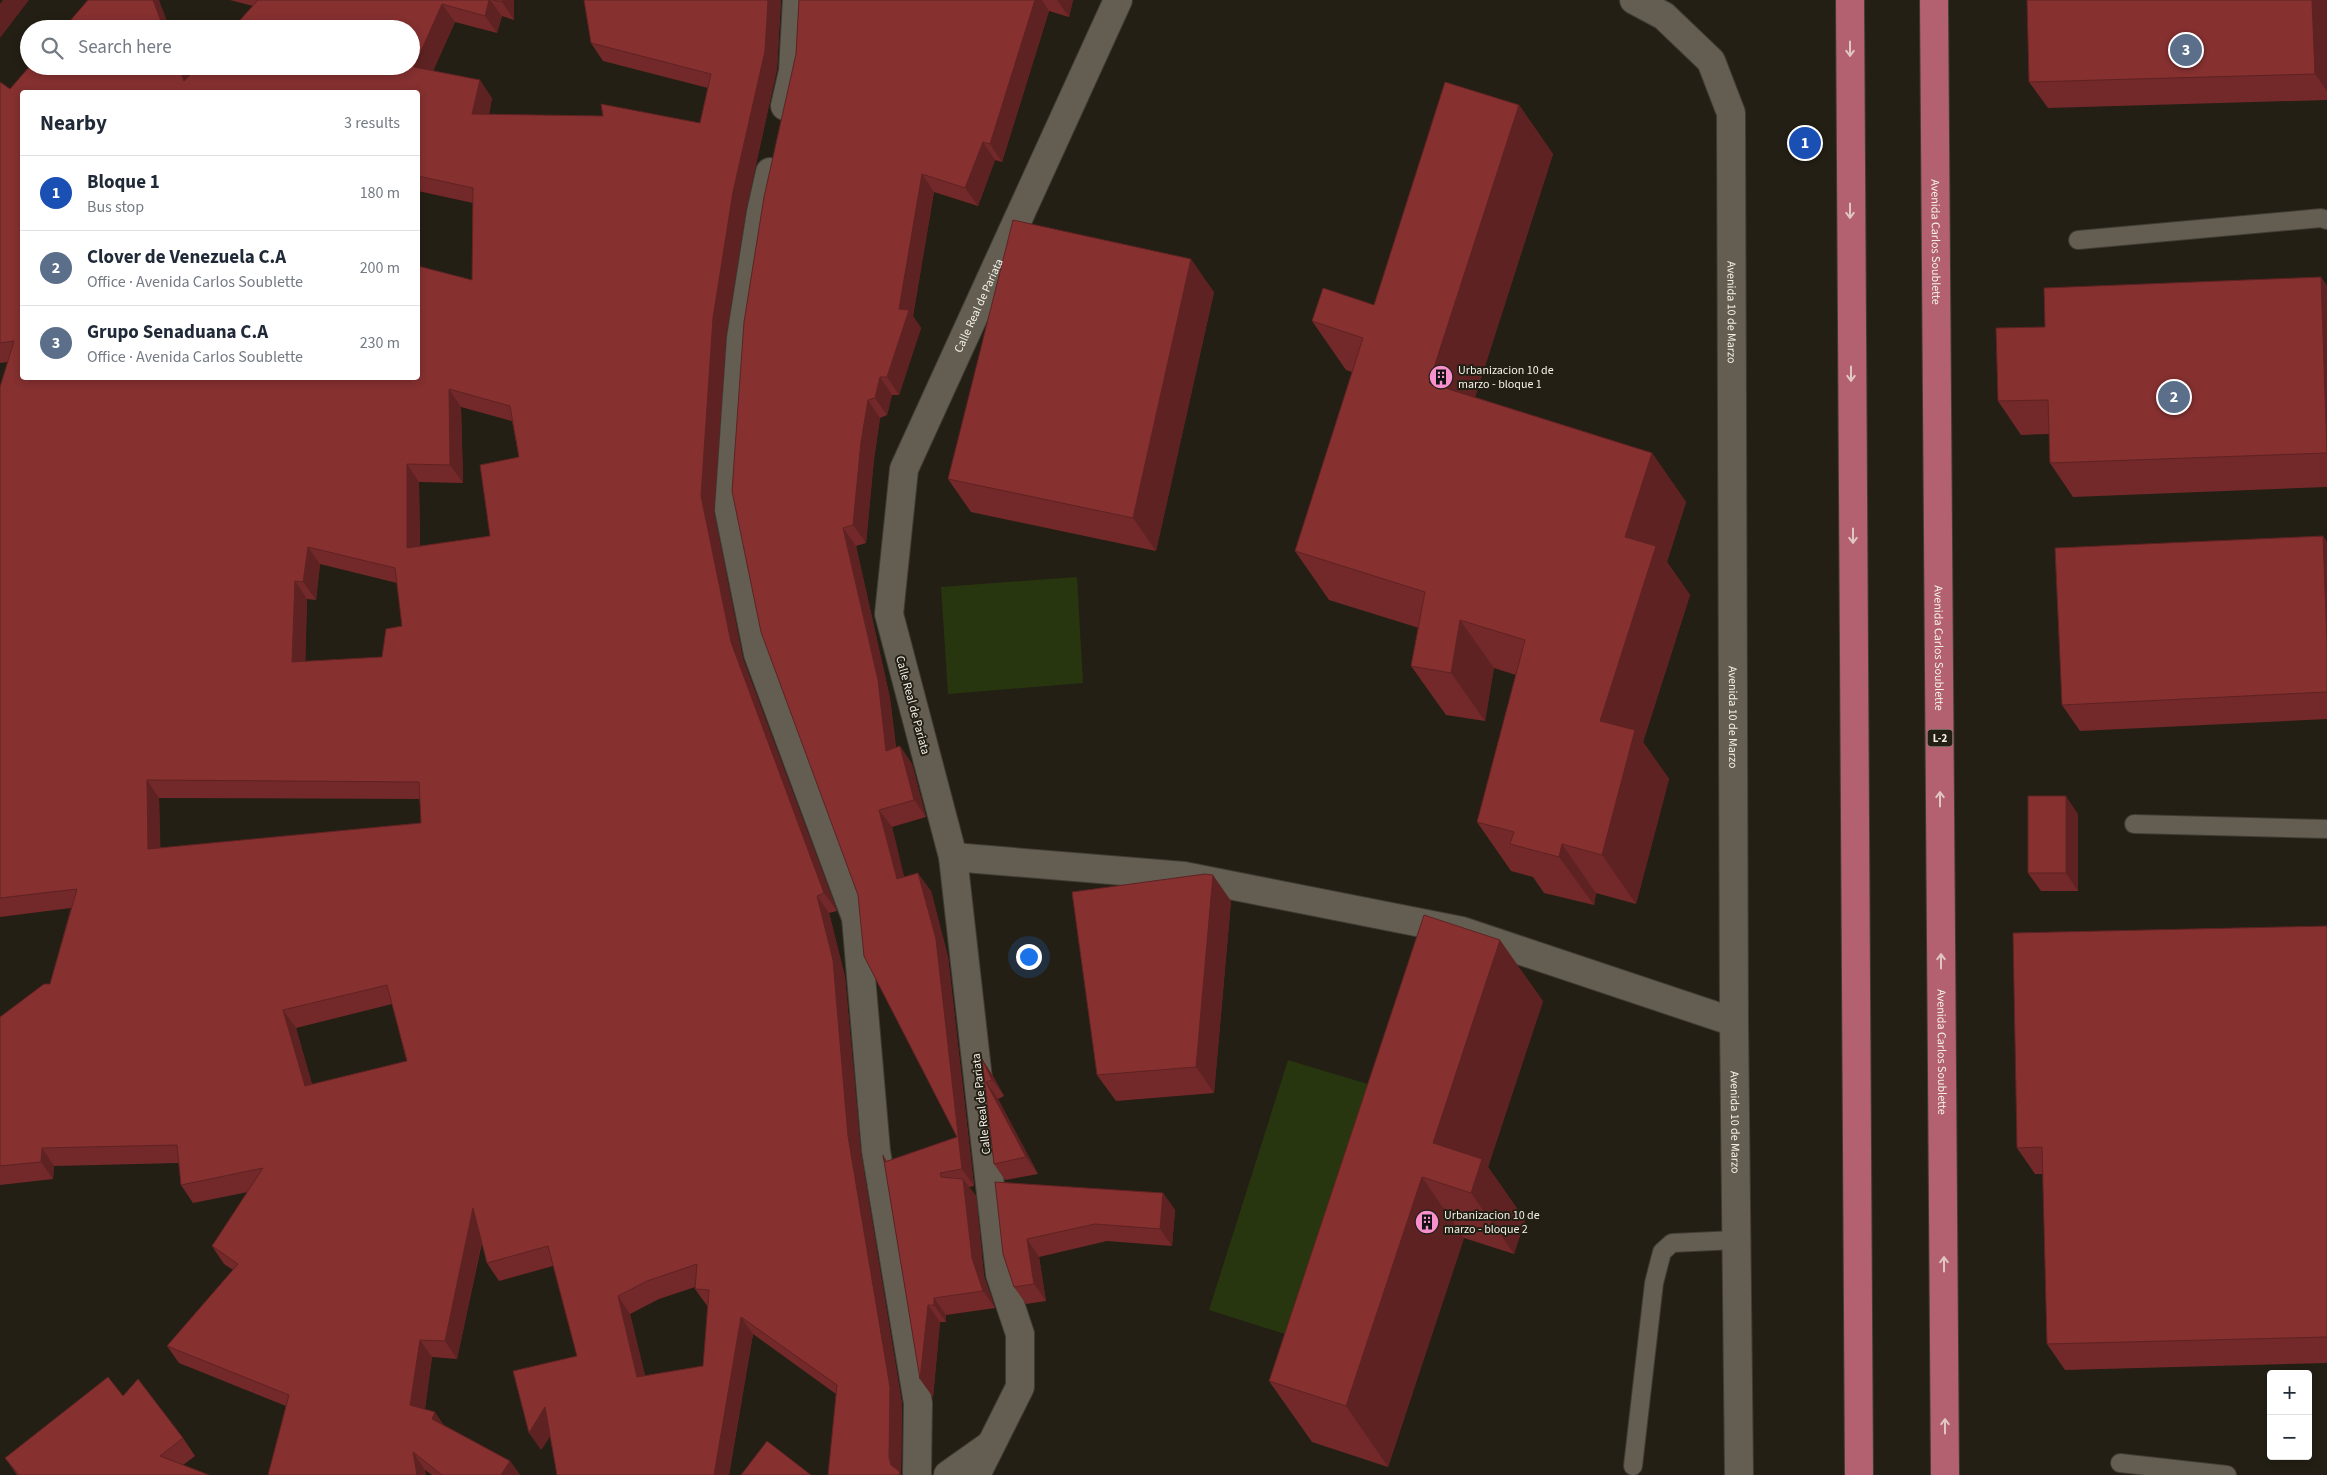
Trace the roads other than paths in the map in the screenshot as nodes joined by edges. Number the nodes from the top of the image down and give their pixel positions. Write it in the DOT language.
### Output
graph roads {
  1 [pos="798,0"];
  2 [pos="1118,0"];
  3 [pos="1634,0"];
  4 [pos="1850,0"];
  5 [pos="1934,0"];
  6 [pos="2327,220"];
  7 [pos="2078,240"];
  8 [pos="2134,824"];
  9 [pos="2327,829"];
  10 [pos="953,857"];
  11 [pos="1734,1022"];
  12 [pos="1736,1240"];
  13 [pos="992,1444"];
  14 [pos="2120,1463"];
  15 [pos="1633,1466"];
  16 [pos="917,1475"];
  17 [pos="948,1475"];
  18 [pos="976,1475"];
  19 [pos="1739,1475"];
  20 [pos="1859,1475"];
  21 [pos="1945,1475"];
  22 [pos="2227,1475"];
  1 -- 16 [label="street"];
  2 -- 10 [label="street, Calle Real de Pariata"];
  3 -- 11 [label="street, Avenida 10 de Marzo"];
  4 -- 20 [label="main road, one-way"];
  21 -- 5 [label="main road, Avenida Carlos Soublette / L-2, one-way"];
  6 -- 7 [label="lane"];
  8 -- 9 [label="lane"];
  10 -- 11 [label="street"];
  10 -- 13 [label="street, Calle Real de Pariata"];
  11 -- 12 [label="street, Avenida 10 de Marzo"];
  12 -- 15 [label="lane"];
  12 -- 19 [label="street, Avenida 10 de Marzo"];
  13 -- 17 [label="street"];
  13 -- 18 [label="street, Calle Real de Pariata"];
  14 -- 22 [label="lane"];
}
